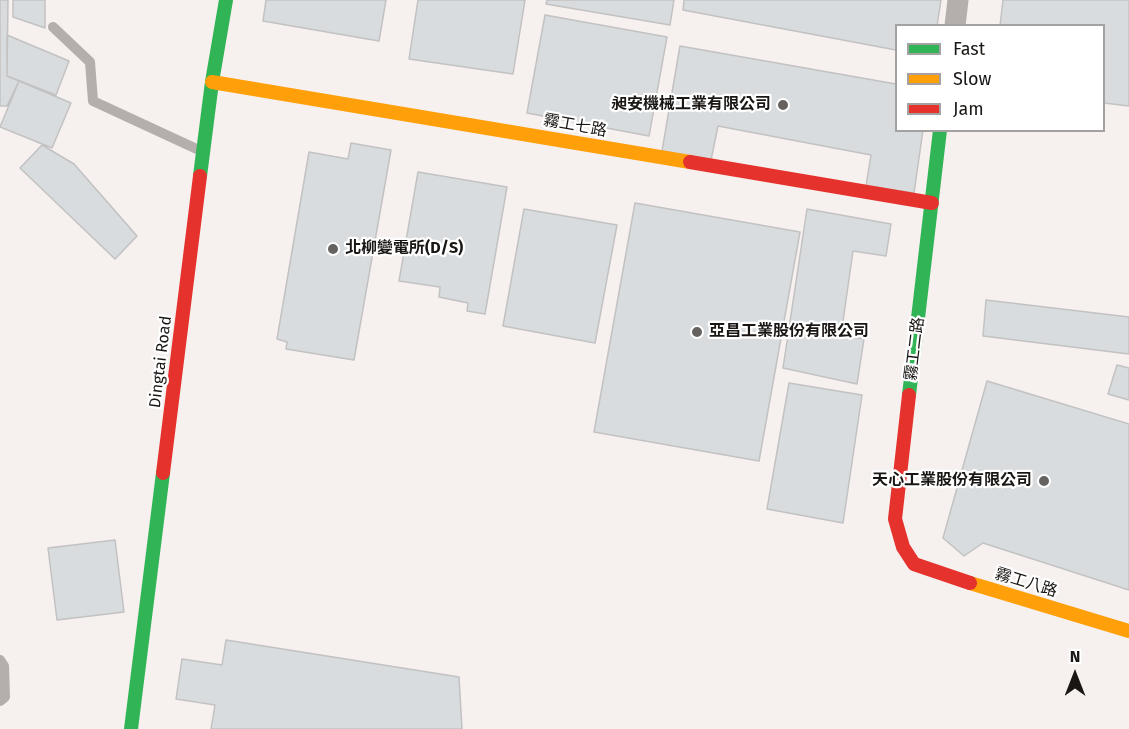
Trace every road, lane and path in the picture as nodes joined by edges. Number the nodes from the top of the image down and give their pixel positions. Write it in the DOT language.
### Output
graph roads {
  1 [pos="226,0"];
  2 [pos="958,0"];
  3 [pos="955,24"];
  4 [pos="53,27"];
  5 [pos="212,82"];
  6 [pos="940,132"];
  7 [pos="204,152"];
  8 [pos="932,203"];
  9 [pos="914,564"];
  10 [pos="1129,631"];
  11 [pos="0,660"];
  12 [pos="2,699"];
  13 [pos="131,729"];
  1 -- 5 [label="street, Dingtai Road"];
  2 -- 3 [label="street"];
  4 -- 7 [label="lane"];
  5 -- 7 [label="street, Dingtai Road"];
  5 -- 8 [label="street, 霧工七路"];
  6 -- 8 [label="street, 霧工二路"];
  7 -- 13 [label="street, Dingtai Road"];
  8 -- 9 [label="street, 霧工二路"];
  9 -- 10 [label="street, 霧工八路"];
  11 -- 12 [label="lane"];
}
